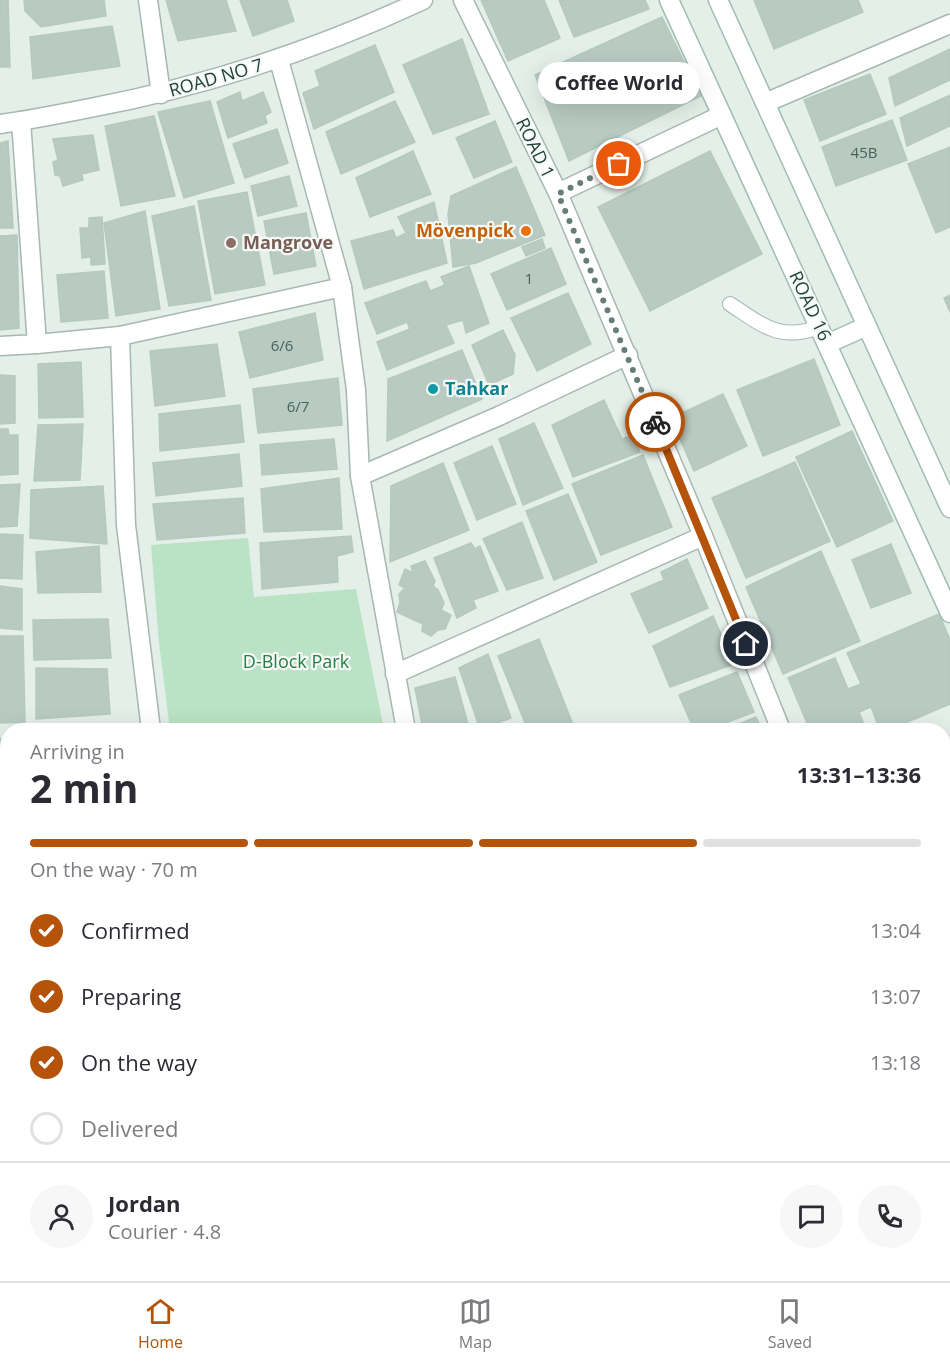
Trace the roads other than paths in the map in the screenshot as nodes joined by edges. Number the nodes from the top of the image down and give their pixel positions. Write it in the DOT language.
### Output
graph roads {
  1 [pos="148,0"];
  2 [pos="423,0"];
  3 [pos="463,0"];
  4 [pos="669,0"];
  5 [pos="718,0"];
  6 [pos="950,24"];
  7 [pos="279,60"];
  8 [pos="161,94"];
  9 [pos="765,102"];
  10 [pos="722,115"];
  11 [pos="21,122"];
  12 [pos="0,124"];
  13 [pos="558,194"];
  14 [pos="342,287"];
  15 [pos="730,304"];
  16 [pos="867,326"];
  17 [pos="819,327"];
  18 [pos="120,336"];
  19 [pos="37,344"];
  20 [pos="827,344"];
  21 [pos="0,346"];
  22 [pos="628,355"];
  23 [pos="360,476"];
  24 [pos="950,508"];
  25 [pos="703,536"];
  26 [pos="950,613"];
  27 [pos="394,674"];
  28 [pos="150,723"];
  29 [pos="404,723"];
  30 [pos="778,723"];
  1 -- 8 [label="street"];
  2 -- 7 [label="street, ROAD NO 7"];
  3 -- 13 [label="street, ROAD 1"];
  4 -- 10 [label="street, ROAD 16"];
  5 -- 9 [label="street"];
  6 -- 9 [label="street"];
  7 -- 8 [label="street, ROAD NO 7"];
  7 -- 14 [label="street"];
  8 -- 11 [label="street, ROAD NO 7"];
  9 -- 16 [label="street"];
  10 -- 13 [label="street"];
  10 -- 17 [label="street, ROAD 16"];
  11 -- 12 [label="street, ROAD NO 7"];
  11 -- 19 [label="street"];
  13 -- 22 [label="street, ROAD 1"];
  14 -- 18 [label="street"];
  14 -- 23 [label="street"];
  15 -- 17 [label="lane"];
  16 -- 20 [label="street"];
  16 -- 24 [label="street"];
  17 -- 20 [label="street, ROAD 16"];
  18 -- 19 [label="street"];
  18 -- 28 [label="street"];
  19 -- 21 [label="street"];
  20 -- 26 [label="street, ROAD 16"];
  22 -- 23 [label="street"];
  22 -- 25 [label="street, ROAD 1"];
  23 -- 27 [label="street"];
  25 -- 27 [label="street"];
  25 -- 30 [label="street, ROAD 1"];
  27 -- 29 [label="street"];
}
